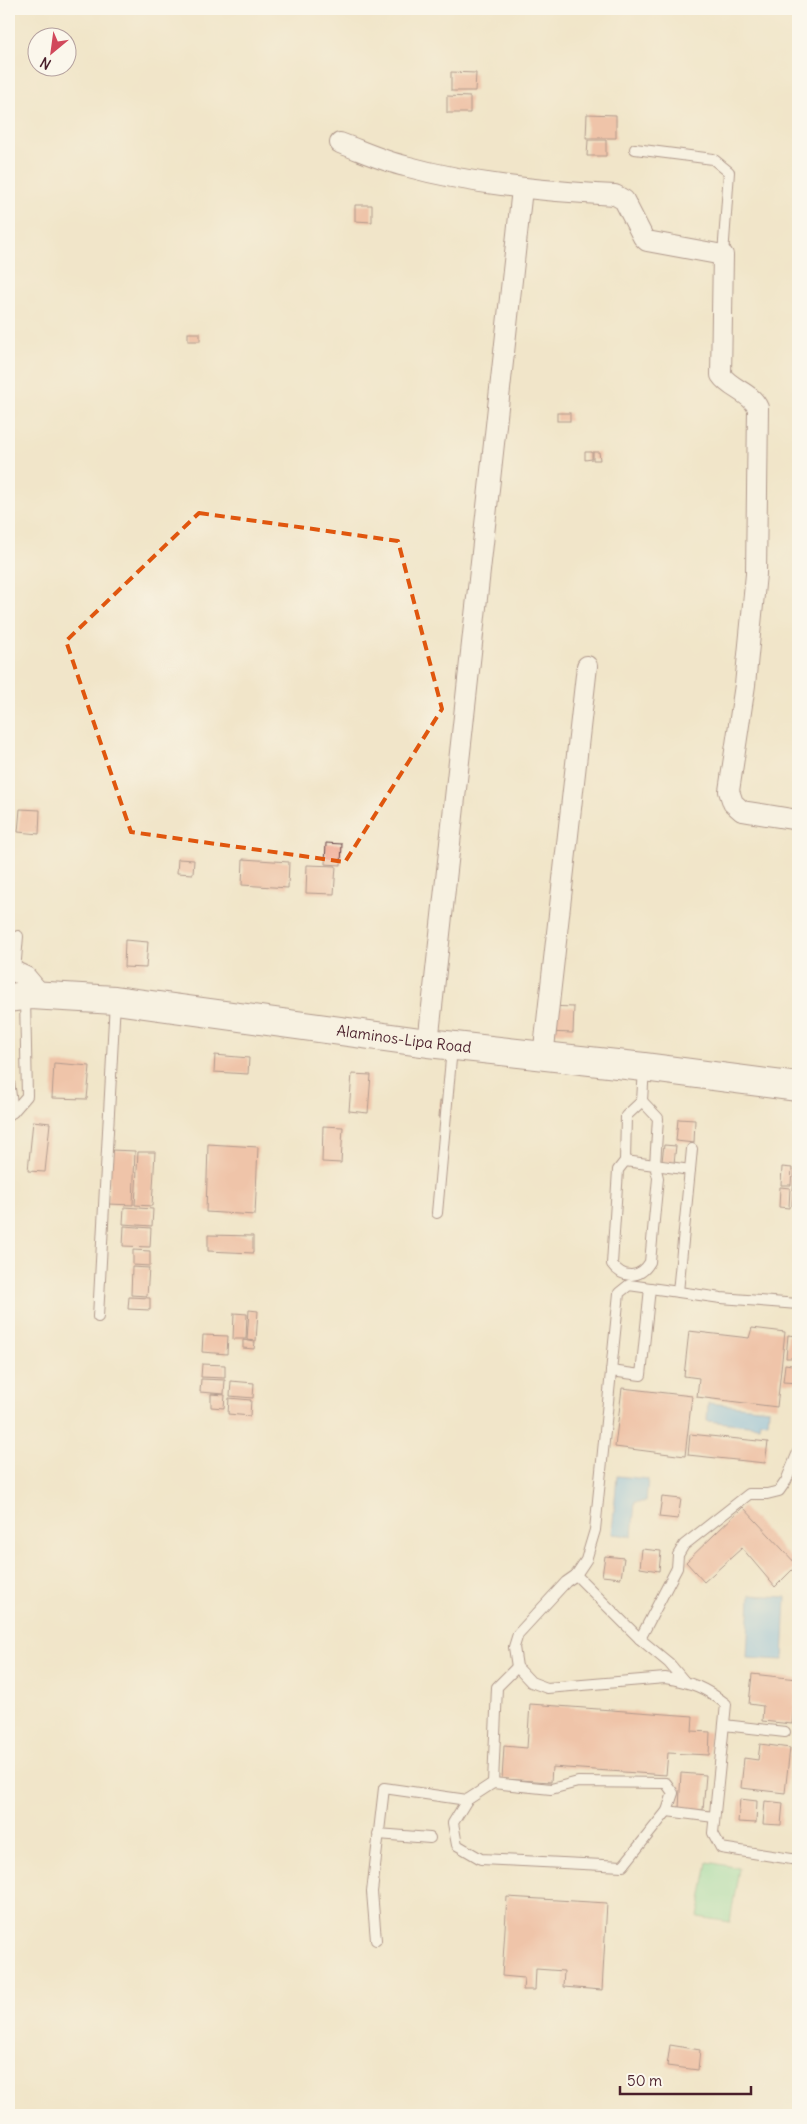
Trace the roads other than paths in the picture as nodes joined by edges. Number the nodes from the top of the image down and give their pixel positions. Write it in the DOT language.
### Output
graph roads {
  1 [pos="340,143"];
  2 [pos="635,149"];
  3 [pos="522,189"];
  4 [pos="724,255"];
  5 [pos="588,666"];
  6 [pos="798,820"];
  7 [pos="18,936"];
  8 [pos="12,970"];
  9 [pos="25,997"];
  10 [pos="115,1000"];
  11 [pos="440,1044"];
  12 [pos="543,1057"];
  13 [pos="644,1067"];
  14 [pos="9,1082"];
  15 [pos="798,1087"];
  16 [pos="642,1101"];
  17 [pos="11,1113"];
  18 [pos="692,1149"];
  19 [pos="625,1161"];
  20 [pos="655,1165"];
  21 [pos="690,1170"];
  22 [pos="436,1213"];
  23 [pos="630,1281"];
  24 [pos="650,1288"];
  25 [pos="678,1292"];
  26 [pos="798,1304"];
  27 [pos="98,1317"];
  28 [pos="611,1371"];
  29 [pos="798,1452"];
  30 [pos="576,1575"];
  31 [pos="640,1639"];
  32 [pos="517,1667"];
  33 [pos="684,1681"];
  34 [pos="724,1725"];
  35 [pos="785,1732"];
  36 [pos="493,1783"];
  37 [pos="466,1800"];
  38 [pos="668,1810"];
  39 [pos="714,1817"];
  40 [pos="378,1834"];
  41 [pos="430,1838"];
  42 [pos="798,1860"];
  43 [pos="376,1940"];
  1 -- 3 [label="street"];
  2 -- 4 [label="lane"];
  3 -- 4 [label="street"];
  3 -- 11 [label="street"];
  4 -- 6 [label="street"];
  5 -- 12 [label="street"];
  7 -- 8 [label="lane"];
  8 -- 9 [label="street"];
  9 -- 10 [label="main road, Alaminos-Lipa Road"];
  9 -- 17 [label="lane"];
  10 -- 11 [label="main road, Alaminos-Lipa Road"];
  10 -- 27 [label="lane"];
  11 -- 12 [label="main road, Alaminos-Lipa Road"];
  11 -- 22 [label="lane"];
  12 -- 13 [label="main road, Alaminos-Lipa Road"];
  13 -- 15 [label="main road, Alaminos-Lipa Road"];
  13 -- 16 [label="lane"];
  14 -- 17 [label="lane"];
  16 -- 19 [label="lane"];
  16 -- 20 [label="lane"];
  18 -- 21 [label="lane"];
  19 -- 20 [label="lane"];
  19 -- 23 [label="lane"];
  20 -- 21 [label="lane"];
  20 -- 23 [label="lane"];
  21 -- 25 [label="lane"];
  23 -- 24 [label="lane"];
  23 -- 28 [label="lane"];
  24 -- 25 [label="lane"];
  24 -- 28 [label="lane"];
  25 -- 26 [label="lane"];
  28 -- 30 [label="lane"];
  29 -- 31 [label="lane"];
  30 -- 31 [label="lane"];
  30 -- 32 [label="lane"];
  31 -- 33 [label="lane"];
  32 -- 33 [label="lane"];
  32 -- 36 [label="lane"];
  33 -- 34 [label="lane"];
  34 -- 35 [label="lane"];
  34 -- 39 [label="lane"];
  36 -- 37 [label="lane"];
  36 -- 38 [label="lane"];
  37 -- 38 [label="lane"];
  37 -- 40 [label="lane"];
  38 -- 39 [label="lane"];
  39 -- 42 [label="lane"];
  40 -- 41 [label="lane"];
  40 -- 43 [label="lane"];
}
